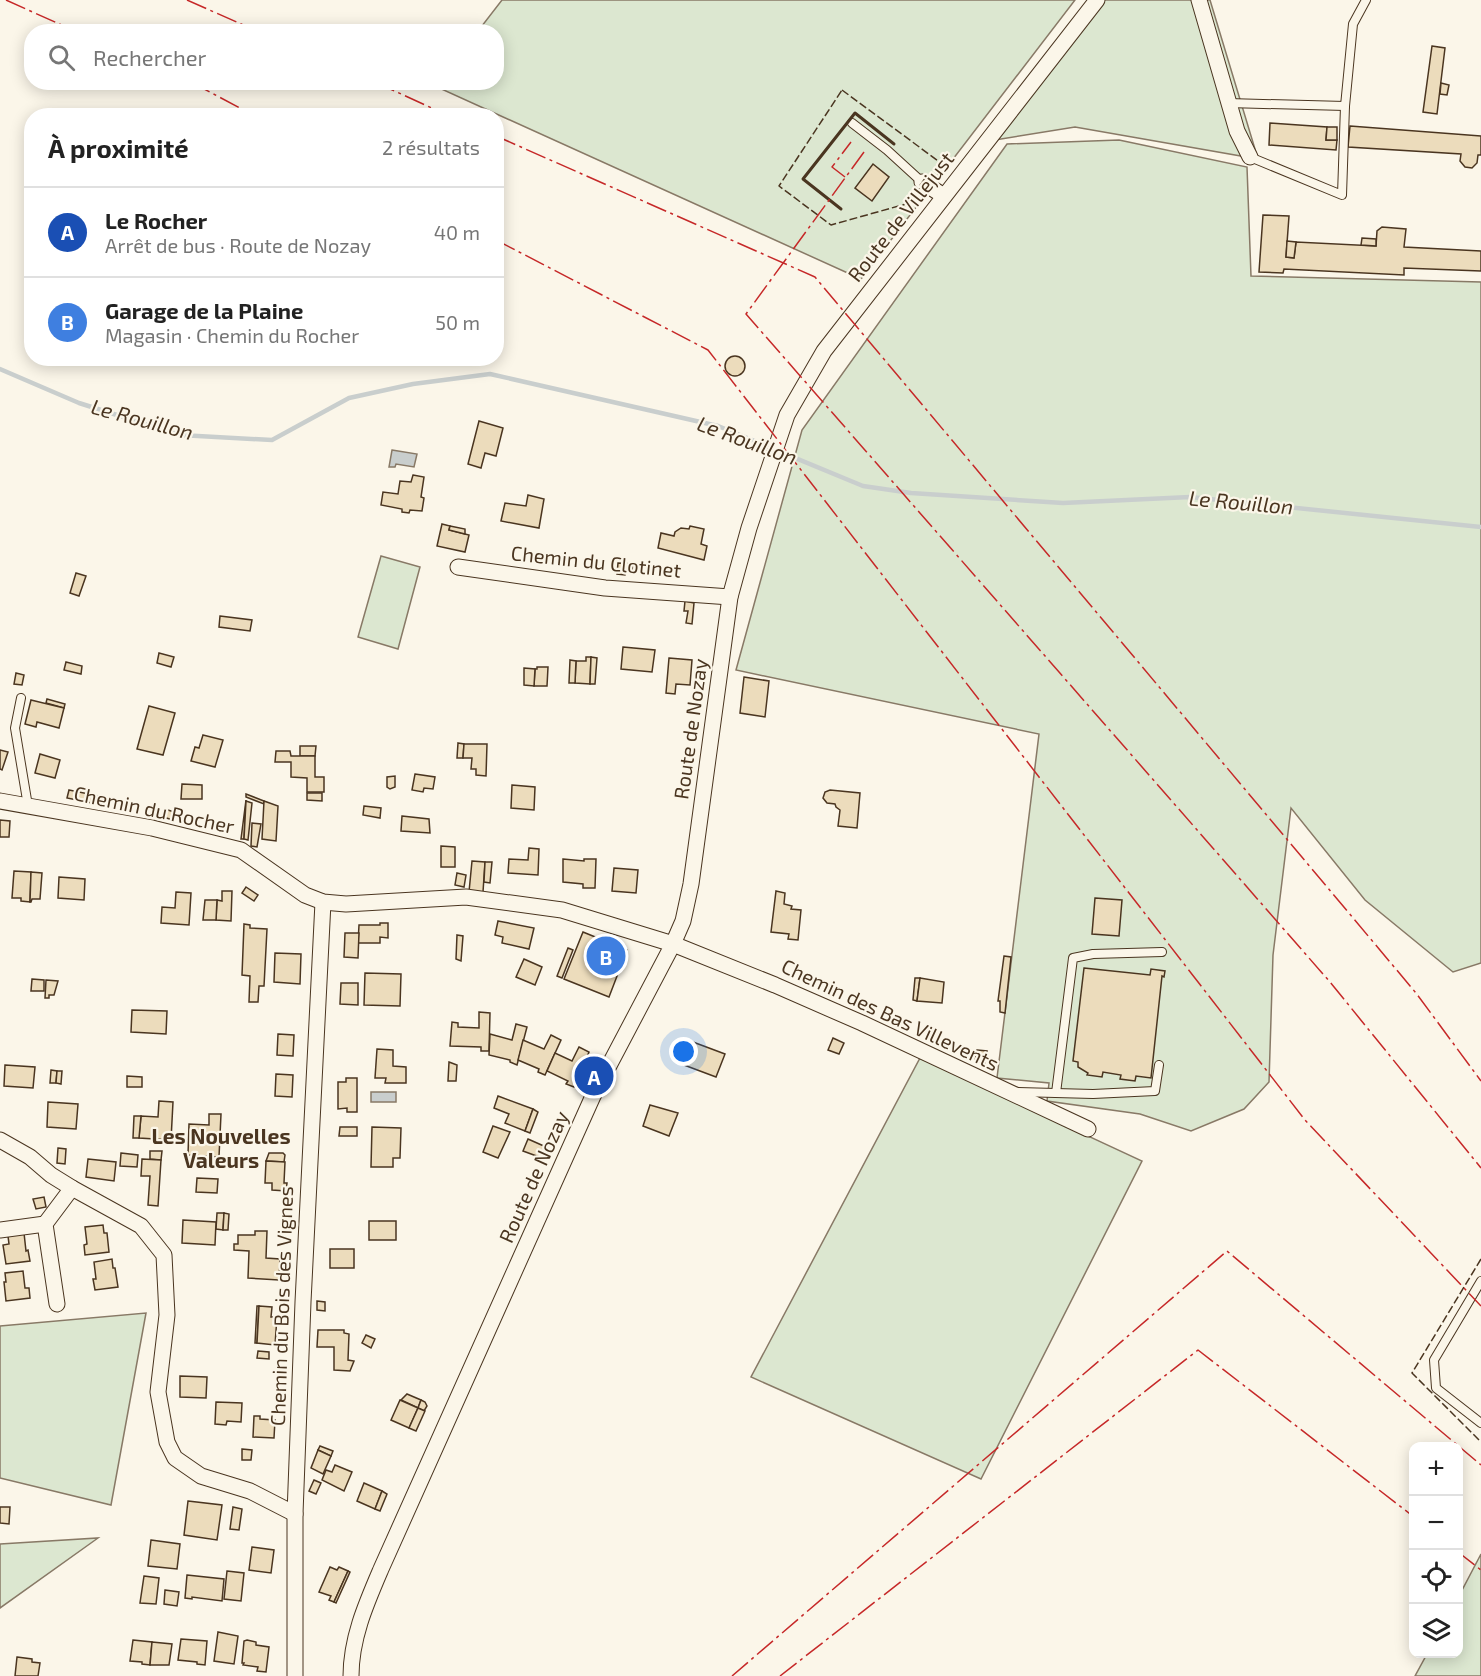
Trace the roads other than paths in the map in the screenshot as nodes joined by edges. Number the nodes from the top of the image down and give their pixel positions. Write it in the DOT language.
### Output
graph roads {
  1 [pos="1096,0"];
  2 [pos="1199,0"];
  3 [pos="1366,0"];
  4 [pos="1228,103"];
  5 [pos="1345,106"];
  6 [pos="852,123"];
  7 [pos="1250,158"];
  8 [pos="922,182"];
  9 [pos="944,196"];
  10 [pos="765,475"];
  11 [pos="458,567"];
  12 [pos="730,597"];
  13 [pos="21,698"];
  14 [pos="0,801"];
  15 [pos="28,806"];
  16 [pos="323,902"];
  17 [pos="673,944"];
  18 [pos="1162,952"];
  19 [pos="1159,1065"];
  20 [pos="1007,1092"];
  21 [pos="1056,1093"];
  22 [pos="1088,1130"];
  23 [pos="0,1140"];
  24 [pos="72,1188"];
  25 [pos="45,1224"];
  26 [pos="0,1230"];
  27 [pos="1481,1281"];
  28 [pos="57,1304"];
  29 [pos="1481,1423"];
  30 [pos="295,1514"];
  31 [pos="295,1676"];
  32 [pos="351,1676"];
  1 -- 9 [label="street, Route de Villejust"];
  2 -- 4 [label="street"];
  3 -- 5 [label="lane"];
  4 -- 5 [label="lane"];
  4 -- 7 [label="street"];
  5 -- 7 [label="lane"];
  6 -- 8 [label="lane"];
  8 -- 9 [label="street"];
  9 -- 10 [label="street, Route de Villejust"];
  10 -- 12 [label="street, Route de Nozay"];
  11 -- 12 [label="street, Chemin du Clotinet"];
  12 -- 17 [label="street, Route de Nozay"];
  13 -- 15 [label="lane"];
  14 -- 15 [label="street, Chemin du Rocher"];
  15 -- 16 [label="street, Chemin du Rocher"];
  16 -- 17 [label="street, Chemin du Rocher"];
  16 -- 30 [label="street, Chemin du Bois des Vignes"];
  17 -- 20 [label="street, Chemin des Bas Villevents"];
  17 -- 32 [label="street, Route de Nozay"];
  18 -- 21 [label="lane"];
  19 -- 21 [label="lane"];
  20 -- 21 [label="lane"];
  20 -- 22 [label="street, Chemin des Bas Villevents"];
  23 -- 24 [label="street"];
  24 -- 25 [label="street"];
  24 -- 30 [label="street"];
  25 -- 26 [label="street"];
  25 -- 28 [label="street"];
  27 -- 29 [label="lane"];
  30 -- 31 [label="street, Chemin du Bois des Vignes"];
}
